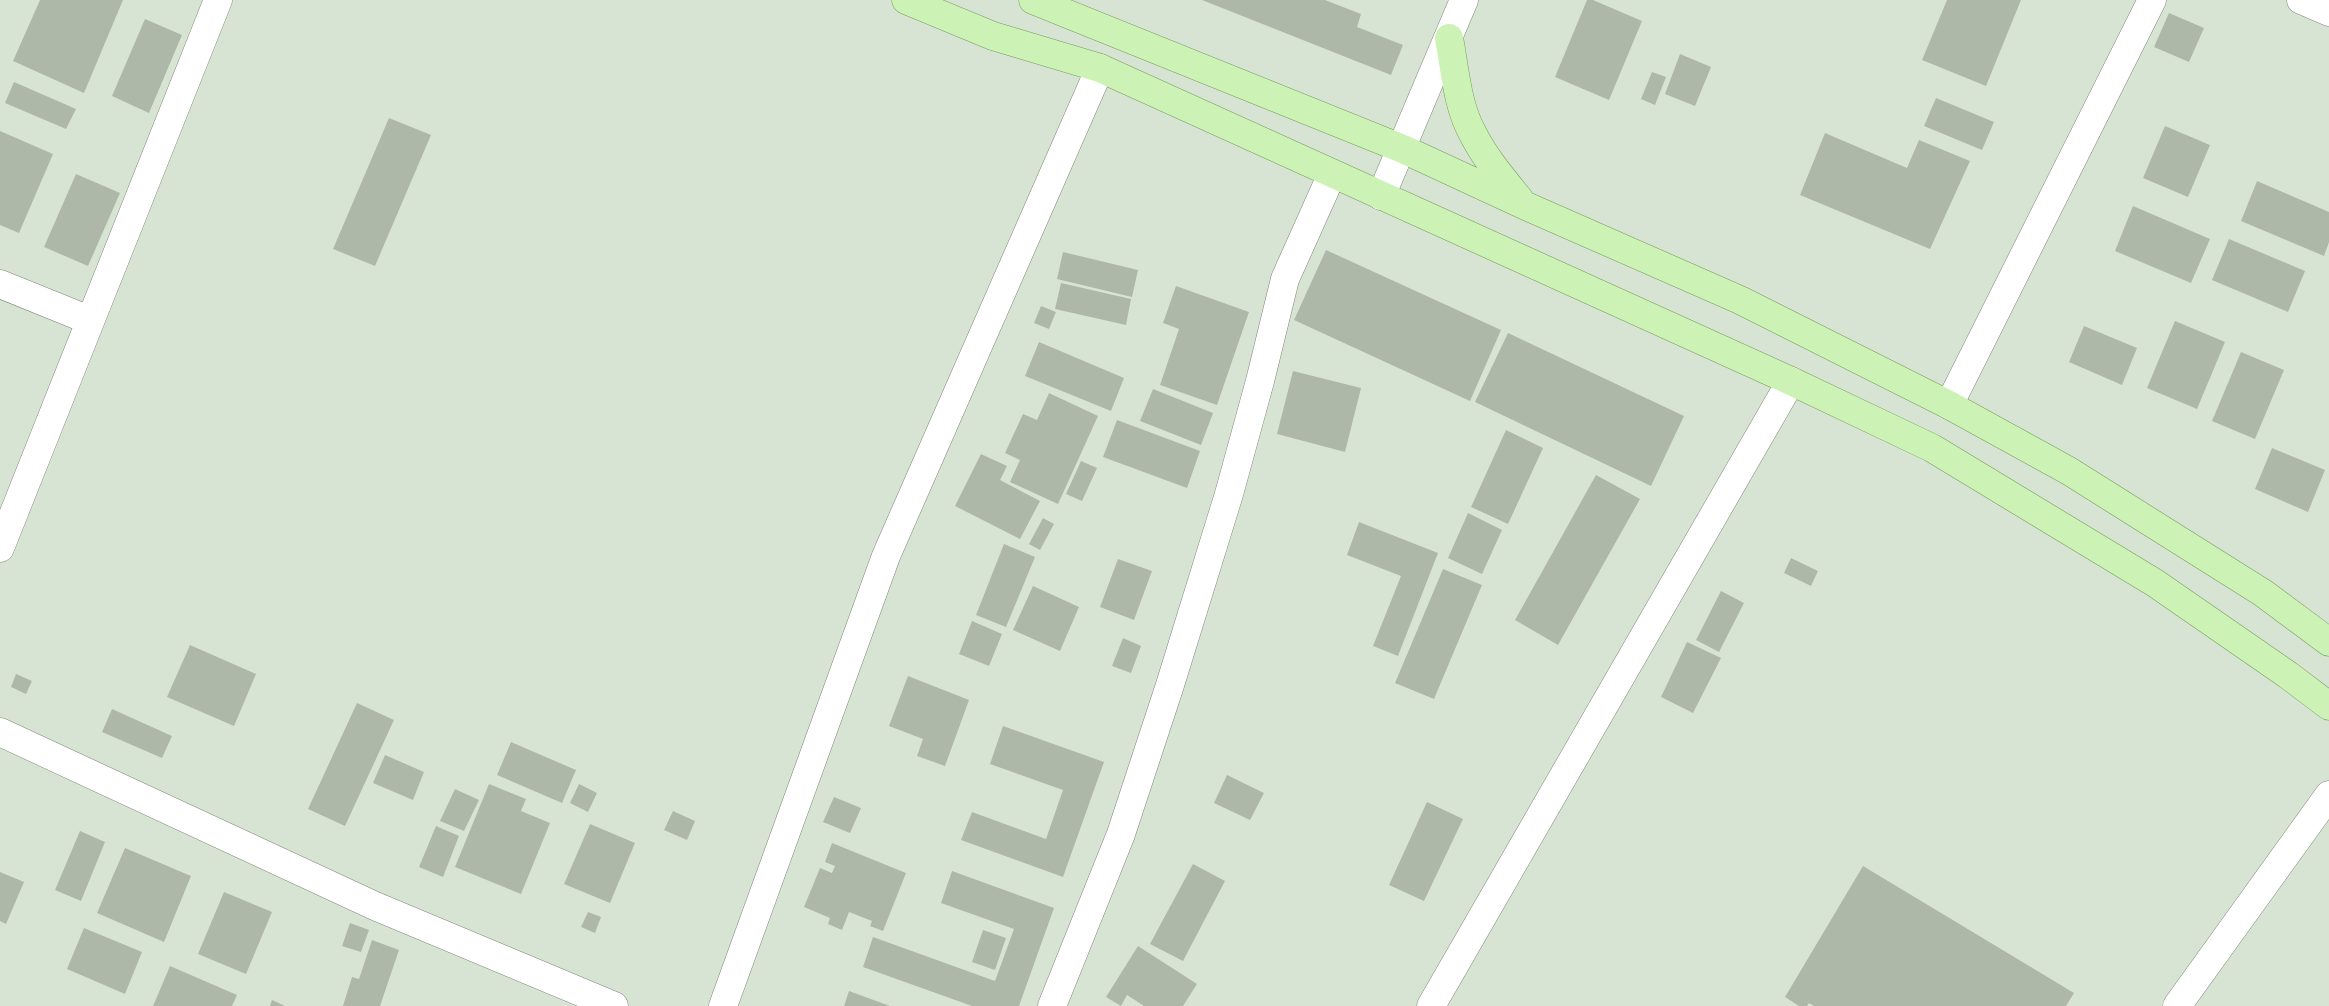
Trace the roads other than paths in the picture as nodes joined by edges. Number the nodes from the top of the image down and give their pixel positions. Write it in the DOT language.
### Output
graph roads {
  1 [pos="218,0"];
  2 [pos="906,0"];
  3 [pos="1033,0"];
  4 [pos="1464,0"];
  5 [pos="2152,0"];
  6 [pos="2301,0"];
  7 [pos="2329,12"];
  8 [pos="1449,38"];
  9 [pos="1100,68"];
  10 [pos="1402,149"];
  11 [pos="1332,174"];
  12 [pos="1381,196"];
  13 [pos="1526,206"];
  14 [pos="0,284"];
  15 [pos="89,320"];
  16 [pos="1791,381"];
  17 [pos="1949,405"];
  18 [pos="0,548"];
  19 [pos="2329,642"];
  20 [pos="2329,706"];
  21 [pos="0,732"];
  22 [pos="2329,795"];
  23 [pos="614,1006"];
  24 [pos="723,1006"];
  25 [pos="1052,1006"];
  26 [pos="1431,1006"];
  27 [pos="2177,1006"];
  1 -- 15 [label="street"];
  2 -- 9 [label="main road"];
  3 -- 10 [label="main road"];
  4 -- 8 [label="street"];
  5 -- 17 [label="street"];
  6 -- 7 [label="street"];
  8 -- 10 [label="street"];
  8 -- 13 [label="main road"];
  9 -- 11 [label="main road"];
  9 -- 24 [label="street"];
  10 -- 12 [label="street"];
  10 -- 13 [label="main road"];
  11 -- 12 [label="main road"];
  11 -- 25 [label="street"];
  12 -- 16 [label="main road"];
  13 -- 17 [label="main road"];
  14 -- 15 [label="street"];
  15 -- 18 [label="street"];
  16 -- 20 [label="main road"];
  16 -- 26 [label="street"];
  17 -- 19 [label="main road"];
  21 -- 23 [label="street"];
  22 -- 27 [label="street"];
}
